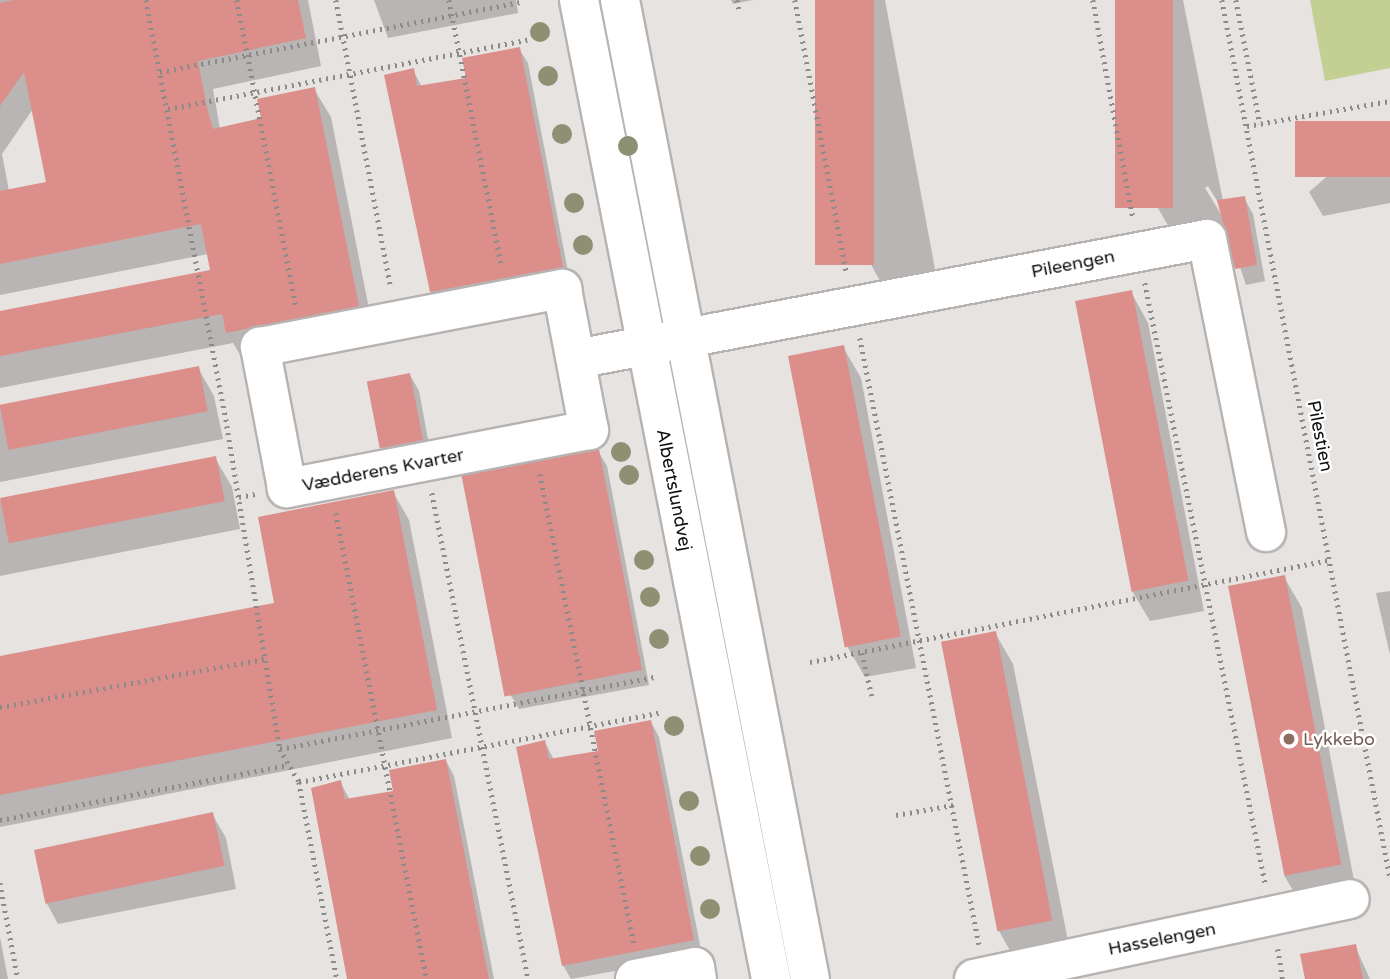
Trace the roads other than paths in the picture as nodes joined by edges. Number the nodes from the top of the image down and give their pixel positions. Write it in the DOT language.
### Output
graph roads {
  1 [pos="579,0"];
  2 [pos="620,0"];
  3 [pos="685,338"];
  4 [pos="646,345"];
  5 [pos="576,359"];
  6 [pos="1266,532"];
  7 [pos="1350,899"];
  8 [pos="979,978"];
  9 [pos="638,979"];
  10 [pos="697,979"];
  11 [pos="771,979"];
  12 [pos="810,979"];
  1 -- 4 [label="street, Albertslundvej"];
  2 -- 3 [label="street"];
  3 -- 4 [label="street, Pileengen"];
  3 -- 6 [label="street, Pileengen"];
  3 -- 12 [label="street"];
  4 -- 5 [label="street"];
  4 -- 11 [label="street, Albertslundvej"];
  5 -- 5 [label="street, Vædderens Kvarter"];
  7 -- 8 [label="street, Hasselengen"];
  9 -- 10 [label="street"];
}
